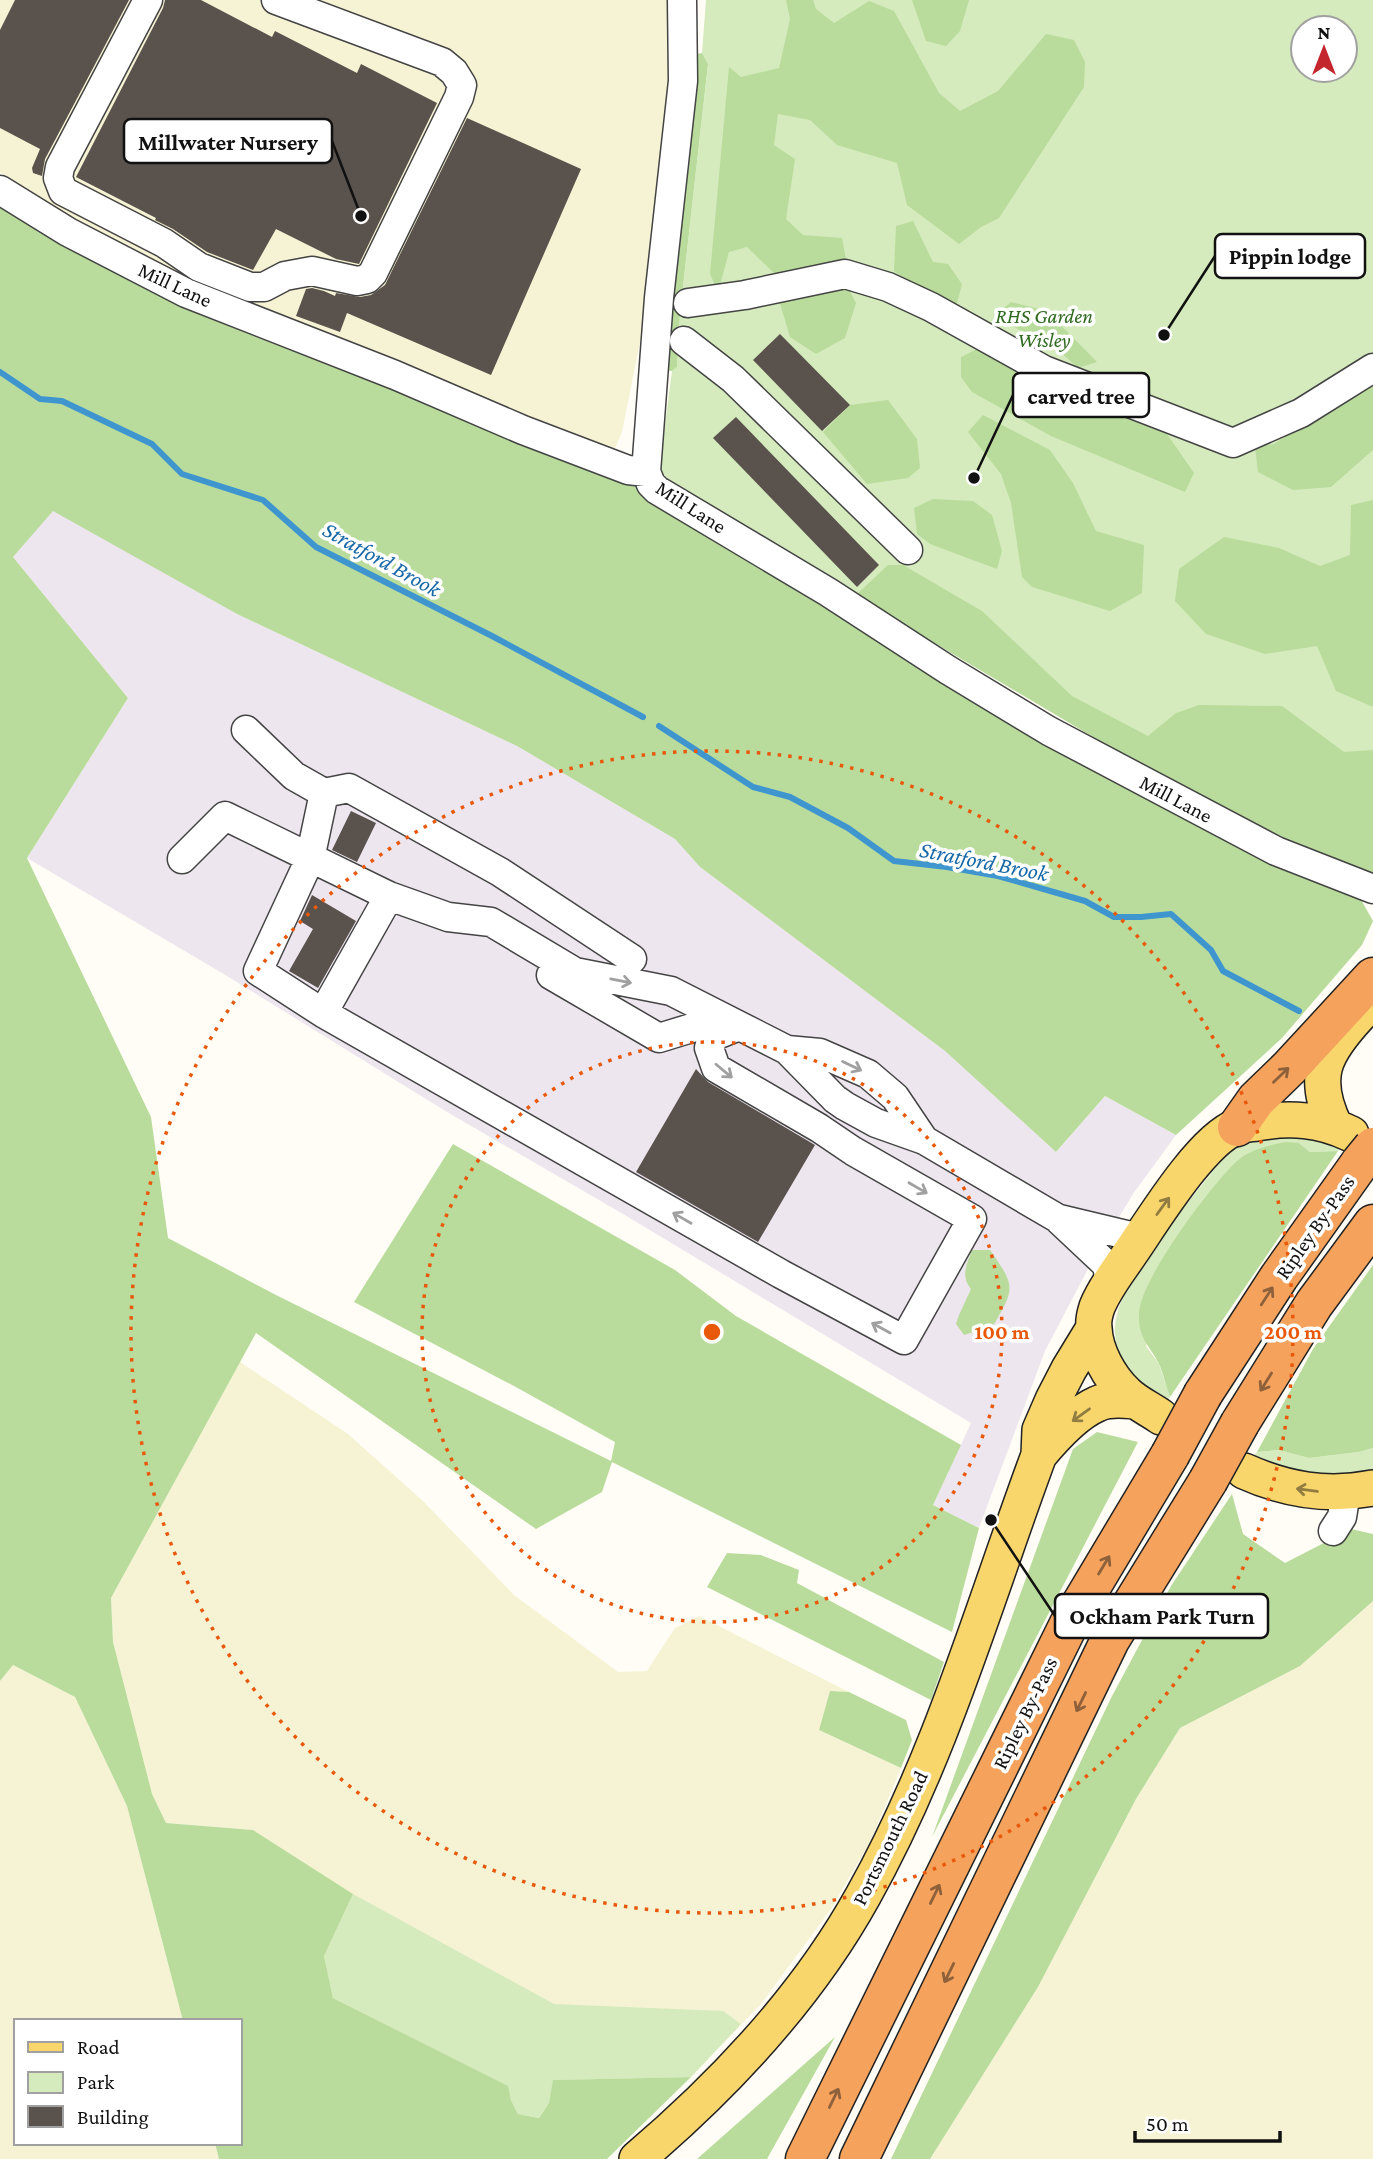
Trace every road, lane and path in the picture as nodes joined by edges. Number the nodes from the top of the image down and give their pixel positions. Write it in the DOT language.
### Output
graph roads {
  1 [pos="148,0"];
  2 [pos="276,0"];
  3 [pos="682,0"];
  4 [pos="0,190"];
  5 [pos="199,267"];
  6 [pos="186,293"];
  7 [pos="688,303"];
  8 [pos="684,341"];
  9 [pos="1373,368"];
  10 [pos="646,472"];
  11 [pos="908,550"];
  12 [pos="246,730"];
  13 [pos="324,793"];
  14 [pos="182,859"];
  15 [pos="310,859"];
  16 [pos="1368,891"];
  17 [pos="390,896"];
  18 [pos="471,920"];
  19 [pos="632,959"];
  20 [pos="1373,977"];
  21 [pos="1373,1000"];
  22 [pos="323,1013"];
  23 [pos="731,1022"];
  24 [pos="787,1050"];
  25 [pos="1237,1126"];
  26 [pos="924,1140"];
  27 [pos="1355,1143"];
  28 [pos="1057,1218"];
  29 [pos="1373,1224"];
  30 [pos="1142,1236"];
  31 [pos="1110,1283"];
  32 [pos="1094,1328"];
  33 [pos="1039,1455"];
  34 [pos="1244,1471"];
  35 [pos="1360,1490"];
  36 [pos="1333,1531"];
  37 [pos="637,2159"];
  38 [pos="804,2159"];
  39 [pos="859,2159"];
  1 -- 5 [label="street"];
  2 -- 5 [label="street"];
  3 -- 10 [label="street"];
  4 -- 6 [label="street, Mill Lane"];
  5 -- 6 [label="street"];
  6 -- 10 [label="street, Mill Lane"];
  7 -- 9 [label="street"];
  8 -- 11 [label="street"];
  10 -- 16 [label="street, Mill Lane"];
  12 -- 13 [label="street"];
  13 -- 15 [label="street"];
  13 -- 19 [label="street"];
  14 -- 15 [label="street"];
  15 -- 17 [label="street"];
  15 -- 22 [label="street"];
  17 -- 18 [label="street"];
  17 -- 22 [label="street"];
  18 -- 23 [label="street, one-way"];
  18 -- 23 [label="street"];
  25 -- 20 [label="highway, one-way"];
  21 -- 27 [label="main road"];
  23 -- 22 [label="street, one-way"];
  23 -- 24 [label="street"];
  24 -- 26 [label="street"];
  24 -- 26 [label="street, one-way"];
  25 -- 27 [label="main road"];
  30 -- 25 [label="main road, Portsmouth Road, one-way"];
  26 -- 28 [label="street"];
  38 -- 27 [label="highway, Ripley By-Pass, one-way, bridge"];
  28 -- 30 [label="street"];
  28 -- 31 [label="street"];
  29 -- 39 [label="highway, Ripley By-Pass, one-way, bridge"];
  30 -- 31 [label="main road, Portsmouth Road"];
  31 -- 32 [label="main road, Portsmouth Road"];
  32 -- 33 [label="main road, Portsmouth Road"];
  32 -- 33 [label="main road, Portsmouth Road, one-way"];
  33 -- 37 [label="main road, Portsmouth Road"];
  35 -- 34 [label="main road, one-way"];
  35 -- 36 [label="street"];
}
